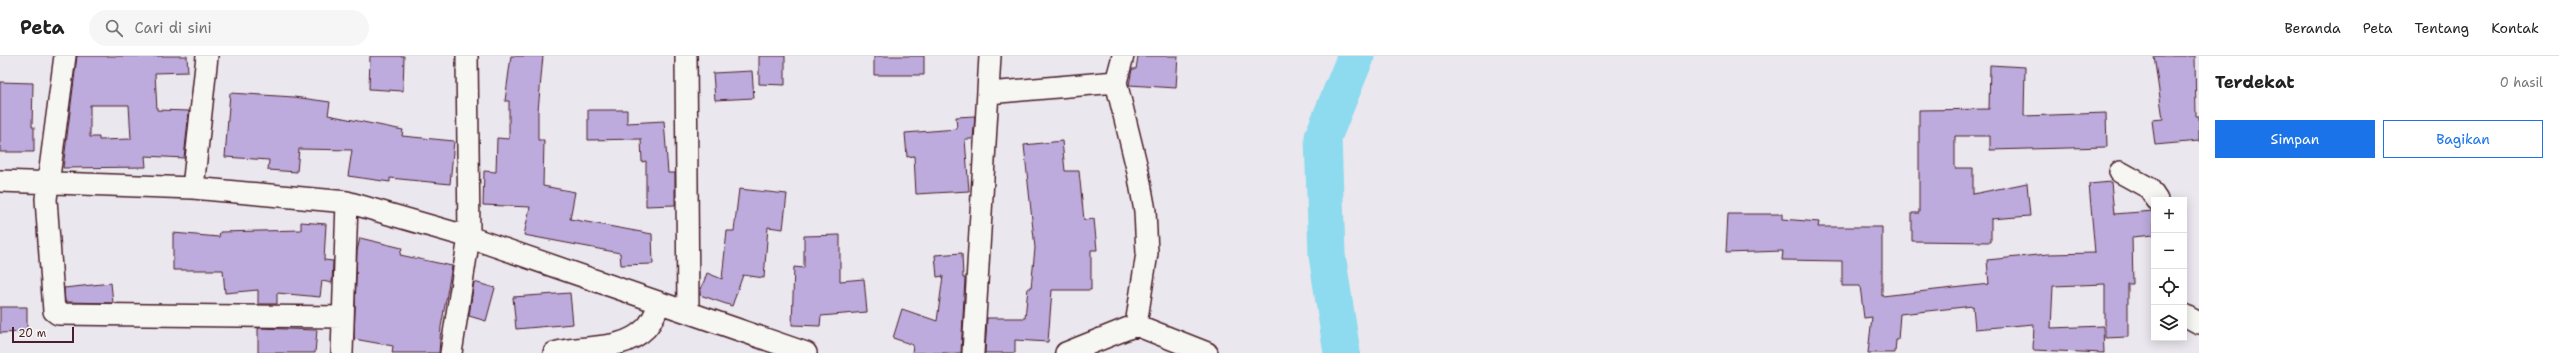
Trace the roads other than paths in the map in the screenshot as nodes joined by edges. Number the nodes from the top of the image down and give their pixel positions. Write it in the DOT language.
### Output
graph roads {
  1 [pos="65,56"];
  2 [pos="207,56"];
  3 [pos="467,56"];
  4 [pos="686,56"];
  5 [pos="990,56"];
  6 [pos="1123,56"];
  7 [pos="1116,82"];
  8 [pos="988,93"];
  9 [pos="2120,172"];
  10 [pos="0,181"];
  11 [pos="193,188"];
  12 [pos="2155,197"];
  13 [pos="46,199"];
  14 [pos="348,202"];
  15 [pos="467,254"];
  16 [pos="660,304"];
  17 [pos="688,311"];
  18 [pos="343,316"];
  19 [pos="2187,317"];
  20 [pos="2199,323"];
  21 [pos="1136,325"];
  22 [pos="342,353"];
  23 [pos="451,353"];
  24 [pos="554,353"];
  25 [pos="806,353"];
  26 [pos="974,353"];
  27 [pos="1066,353"];
  28 [pos="1208,353"];
  1 -- 13 [label="street"];
  2 -- 11 [label="street"];
  3 -- 15 [label="street"];
  4 -- 17 [label="street"];
  5 -- 8 [label="street"];
  6 -- 7 [label="street"];
  7 -- 8 [label="street"];
  7 -- 21 [label="street"];
  8 -- 26 [label="street"];
  9 -- 12 [label="street"];
  10 -- 13 [label="street"];
  11 -- 13 [label="street"];
  11 -- 14 [label="street"];
  13 -- 18 [label="street"];
  14 -- 15 [label="street"];
  14 -- 18 [label="street"];
  15 -- 16 [label="street"];
  15 -- 23 [label="street"];
  16 -- 17 [label="street"];
  16 -- 24 [label="street"];
  17 -- 25 [label="street"];
  18 -- 22 [label="street"];
  19 -- 20 [label="street"];
  21 -- 27 [label="street"];
  21 -- 28 [label="street"];
}
